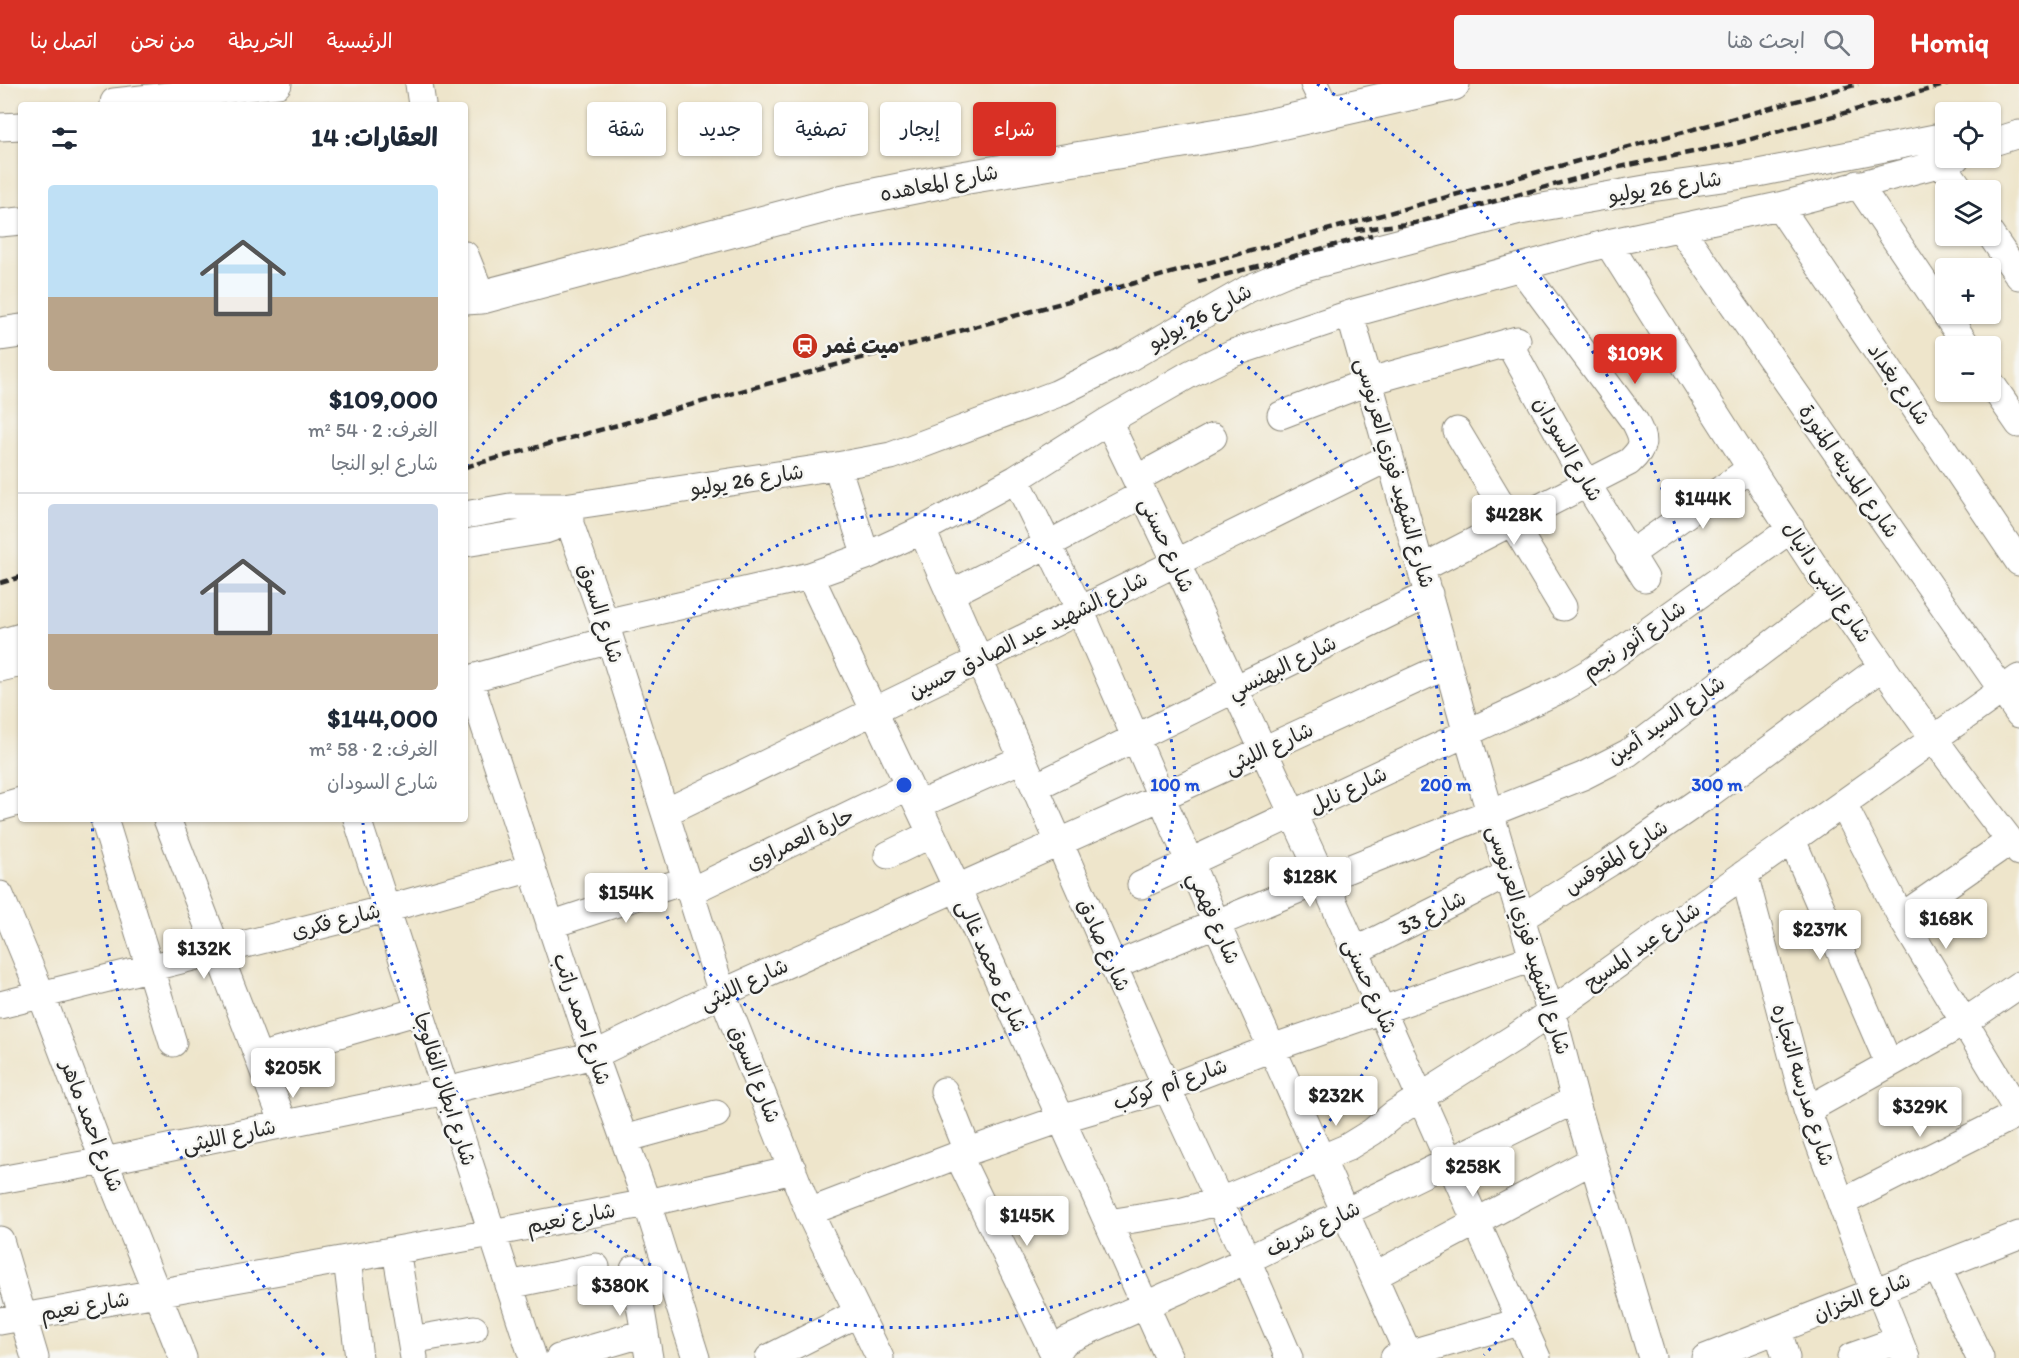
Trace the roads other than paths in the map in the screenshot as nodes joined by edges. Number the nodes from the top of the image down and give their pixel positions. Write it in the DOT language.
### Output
graph roads {
  1 [pos="278,84"];
  2 [pos="1314,84"];
  3 [pos="1453,84"];
  4 [pos="114,97"];
  5 [pos="1328,113"];
  6 [pos="18,126"];
  7 [pos="0,127"];
  8 [pos="1935,138"];
  9 [pos="1935,157"];
  10 [pos="1687,182"];
  11 [pos="1858,184"];
  12 [pos="1779,206"];
  13 [pos="18,221"];
  14 [pos="0,223"];
  15 [pos="1688,226"];
  16 [pos="1608,243"];
  17 [pos="1998,246"];
  18 [pos="1520,267"];
  19 [pos="468,269"];
  20 [pos="2019,276"];
  21 [pos="474,297"];
  22 [pos="1350,314"];
  23 [pos="18,331"];
  24 [pos="0,334"];
  25 [pos="1960,336"];
  26 [pos="1370,381"];
  27 [pos="2001,398"];
  28 [pos="1281,415"];
  29 [pos="1108,422"];
  30 [pos="2019,424"];
  31 [pos="1457,431"];
  32 [pos="1213,437"];
  33 [pos="1390,457"];
  34 [pos="837,466"];
  35 [pos="1750,469"];
  36 [pos="1016,479"];
  37 [pos="1587,484"];
  38 [pos="1139,487"];
  39 [pos="468,514"];
  40 [pos="567,514"];
  41 [pos="1511,522"];
  42 [pos="1791,529"];
  43 [pos="921,530"];
  44 [pos="468,543"];
  45 [pos="1049,544"];
  46 [pos="1629,555"];
  47 [pos="866,556"];
  48 [pos="1176,562"];
  49 [pos="2019,562"];
  50 [pos="1422,568"];
  51 [pos="810,576"];
  52 [pos="1645,578"];
  53 [pos="950,594"];
  54 [pos="1429,594"];
  55 [pos="1835,596"];
  56 [pos="1563,607"];
  57 [pos="1080,610"];
  58 [pos="608,631"];
  59 [pos="18,638"];
  60 [pos="0,643"];
  61 [pos="979,660"];
  62 [pos="18,664"];
  63 [pos="1448,665"];
  64 [pos="1883,666"];
  65 [pos="0,668"];
  66 [pos="468,679"];
  67 [pos="468,682"];
  68 [pos="2010,684"];
  69 [pos="1235,690"];
  70 [pos="873,711"];
  71 [pos="2019,714"];
  72 [pos="1467,735"];
  73 [pos="1136,739"];
  74 [pos="1934,740"];
  75 [pos="1263,751"];
  76 [pos="1022,759"];
  77 [pos="1035,787"];
  78 [pos="913,796"];
  79 [pos="1161,797"];
  80 [pos="18,802"];
  81 [pos="1843,804"];
  82 [pos="0,807"];
  83 [pos="666,812"];
  84 [pos="1491,812"];
  85 [pos="1293,815"];
  86 [pos="105,822"];
  87 [pos="168,822"];
  88 [pos="358,822"];
  89 [pos="931,834"];
  90 [pos="1792,840"];
  91 [pos="1059,842"];
  92 [pos="2015,846"];
  93 [pos="888,855"];
  94 [pos="1190,862"];
  95 [pos="532,868"];
  96 [pos="1508,874"];
  97 [pos="1744,874"];
  98 [pos="1323,879"];
  99 [pos="1141,885"];
  100 [pos="689,886"];
  101 [pos="957,888"];
  102 [pos="0,895"];
  103 [pos="386,909"];
  104 [pos="1901,917"];
  105 [pos="1521,918"];
  106 [pos="1216,923"];
  107 [pos="550,925"];
  108 [pos="217,951"];
  109 [pos="1355,951"];
  110 [pos="1533,958"];
  111 [pos="1114,966"];
  112 [pos="150,968"];
  113 [pos="2019,985"];
  114 [pos="722,993"];
  115 [pos="41,994"];
  116 [pos="0,1005"];
  117 [pos="419,1011"];
  118 [pos="1381,1011"];
  119 [pos="1551,1011"];
  120 [pos="1963,1023"];
  121 [pos="174,1044"];
  122 [pos="1272,1048"];
  123 [pos="594,1055"];
  124 [pos="259,1057"];
  125 [pos="1889,1064"];
  126 [pos="1167,1088"];
  127 [pos="446,1091"];
  128 [pos="944,1092"];
  129 [pos="1421,1098"];
  130 [pos="1575,1100"];
  131 [pos="1807,1110"];
  132 [pos="2019,1113"];
  133 [pos="716,1114"];
  134 [pos="1061,1119"];
  135 [pos="284,1124"];
  136 [pos="624,1139"];
  137 [pos="963,1153"];
  138 [pos="1322,1158"];
  139 [pos="1593,1160"];
  140 [pos="104,1161"];
  141 [pos="1448,1162"];
  142 [pos="793,1170"];
  143 [pos="0,1180"];
  144 [pos="1220,1202"];
  145 [pos="647,1203"];
  146 [pos="1841,1203"];
  147 [pos="809,1212"];
  148 [pos="1346,1213"];
  149 [pos="1109,1223"];
  150 [pos="1475,1223"];
  151 [pos="492,1233"];
  152 [pos="2019,1235"];
  153 [pos="0,1240"];
  154 [pos="396,1250"];
  155 [pos="347,1259"];
  156 [pos="1247,1260"];
  157 [pos="596,1267"];
  158 [pos="1937,1268"];
  159 [pos="634,1269"];
  160 [pos="1374,1276"];
  161 [pos="509,1285"];
  162 [pos="1877,1291"];
  163 [pos="158,1293"];
  164 [pos="1146,1305"];
  165 [pos="858,1313"];
  166 [pos="11,1319"];
  167 [pos="1519,1322"];
  168 [pos="474,1329"];
  169 [pos="1778,1330"];
  170 [pos="647,1345"];
  171 [pos="412,1349"];
  172 [pos="1903,1349"];
  173 [pos="1404,1356"];
  174 [pos="1851,1357"];
  175 [pos="35,1358"];
  176 [pos="183,1358"];
  177 [pos="359,1358"];
  178 [pos="533,1358"];
  179 [pos="559,1358"];
  180 [pos="696,1358"];
  181 [pos="769,1358"];
  182 [pos="880,1358"];
  183 [pos="1055,1358"];
  184 [pos="1169,1358"];
  185 [pos="1289,1358"];
  186 [pos="1537,1358"];
  187 [pos="1652,1358"];
  188 [pos="1705,1358"];
  189 [pos="1786,1358"];
  190 [pos="1980,1358"];
  1 -- 4 [label="street"];
  2 -- 5 [label="street"];
  3 -- 5 [label="main road, شارع المعاهده"];
  5 -- 21 [label="main road, شارع المعاهده"];
  6 -- 7 [label="street"];
  8 -- 10 [label="street, شارع 26 يوليو"];
  9 -- 11 [label="street, شارع 26 يوليو"];
  10 -- 15 [label="street, شارع المدينه المنورة"];
  10 -- 34 [label="street, شارع 26 يوليو"];
  11 -- 12 [label="street, شارع 26 يوليو"];
  11 -- 25 [label="street"];
  12 -- 15 [label="street, شارع 26 يوليو"];
  12 -- 49 [label="street, شارع بغداد"];
  13 -- 14 [label="street"];
  15 -- 16 [label="street, شارع 26 يوليو"];
  15 -- 68 [label="street, شارع المدينه المنورة"];
  16 -- 18 [label="street, شارع 26 يوليو"];
  16 -- 35 [label="street, شارع النبى دانيال"];
  17 -- 20 [label="street"];
  18 -- 22 [label="street, شارع 26 يوليو"];
  18 -- 37 [label="street"];
  19 -- 21 [label="street"];
  22 -- 26 [label="street, شارع الشهيد فوزي العرنوسى"];
  22 -- 29 [label="street, شارع 26 يوليو"];
  23 -- 24 [label="main road"];
  26 -- 28 [label="street"];
  26 -- 33 [label="street, شارع الشهيد فوزي العرنوسى"];
  26 -- 37 [label="street, شارع السودان"];
  27 -- 30 [label="street"];
  29 -- 36 [label="street, شارع 26 يوليو"];
  29 -- 38 [label="street, شارع حسنى"];
  31 -- 41 [label="street"];
  32 -- 38 [label="street"];
  33 -- 48 [label="street, شارع الشهيد عبد الصادق حسين"];
  33 -- 50 [label="street, شارع الشهيد فوزي العرنوسى"];
  34 -- 40 [label="street, شارع 26 يوليو"];
  34 -- 47 [label="street"];
  35 -- 42 [label="street, شارع النبى دانيال"];
  35 -- 46 [label="street"];
  36 -- 43 [label="street, شارع 26 يوليو"];
  36 -- 45 [label="street, شارع فهمي"];
  37 -- 41 [label="street"];
  37 -- 46 [label="street, شارع السودان"];
  38 -- 45 [label="street"];
  38 -- 48 [label="street, شارع حسنى"];
  39 -- 40 [label="street, شارع 26 يوليو"];
  40 -- 44 [label="street, شارع 26 يوليو"];
  40 -- 58 [label="street, شارع السوق"];
  41 -- 50 [label="street"];
  41 -- 56 [label="street"];
  42 -- 55 [label="street, شارع النبى دانيال"];
  42 -- 72 [label="street, شارع أنور نجم"];
  43 -- 47 [label="street, شارع 26 يوليو"];
  43 -- 53 [label="street, شارع صادق"];
  45 -- 53 [label="street"];
  45 -- 57 [label="street, شارع فهمي"];
  46 -- 52 [label="street, شارع السودان"];
  47 -- 51 [label="street, شارع 26 يوليو"];
  48 -- 57 [label="street, شارع الشهيد عبد الصادق حسين"];
  48 -- 69 [label="street, شارع حسنى"];
  50 -- 54 [label="street, شارع الشهيد فوزي العرنوسى"];
  51 -- 58 [label="street, شارع 26 يوليو"];
  51 -- 70 [label="street, شارع محمد غالى"];
  53 -- 61 [label="street, شارع صادق"];
  54 -- 63 [label="street, شارع الشهيد فوزي العرنوسى"];
  54 -- 69 [label="street, شارع البهنسي"];
  55 -- 64 [label="street, شارع النبى دانيال"];
  55 -- 84 [label="street, شارع السيد أمين"];
  57 -- 61 [label="street, شارع الشهيد عبد الصادق حسين"];
  57 -- 73 [label="street, شارع فهمي"];
  58 -- 66 [label="street, شارع 26 يوليو"];
  58 -- 83 [label="street, شارع السوق"];
  59 -- 60 [label="street"];
  61 -- 70 [label="street, شارع الشهيد عبد الصادق حسين"];
  61 -- 76 [label="street, شارع صادق"];
  62 -- 65 [label="street"];
  63 -- 72 [label="street, شارع الشهيد فوزي العرنوسى"];
  63 -- 75 [label="street, شارع الليثى"];
  64 -- 74 [label="street, شارع النبى دانيال"];
  64 -- 105 [label="street, شارع المقوقس"];
  67 -- 95 [label="street, شارع احمد راتب"];
  68 -- 71 [label="street, شارع المدينه المنورة"];
  68 -- 74 [label="street, شارع عبد المسيح"];
  69 -- 73 [label="street, شارع البهنسي"];
  69 -- 75 [label="street, شارع حسنى"];
  70 -- 78 [label="street, شارع محمد غالى"];
  70 -- 83 [label="street, شارع الشهيد عبد الصادق حسين"];
  72 -- 84 [label="street, شارع الشهيد فوزي العرنوسى"];
  72 -- 85 [label="street, شارع نايل"];
  73 -- 77 [label="street, شارع البهنسي"];
  73 -- 79 [label="street, شارع فهمي"];
  74 -- 81 [label="street, شارع عبد المسيح"];
  74 -- 92 [label="street, شارع النبى دانيال"];
  75 -- 79 [label="street, شارع الليثى"];
  75 -- 85 [label="street, شارع حسنى"];
  76 -- 77 [label="street, شارع صادق"];
  76 -- 78 [label="street, حارة العمراوى"];
  77 -- 91 [label="street, شارع صادق"];
  78 -- 89 [label="street, شارع محمد غالى"];
  78 -- 100 [label="street, حارة العمراوى"];
  79 -- 91 [label="street, شارع الليثى"];
  79 -- 94 [label="street, شارع فهمي"];
  80 -- 82 [label="street"];
  81 -- 90 [label="street, شارع عبد المسيح"];
  81 -- 104 [label="street"];
  83 -- 100 [label="street, شارع السوق"];
  84 -- 96 [label="street, شارع الشهيد فوزي العرنوسى"];
  84 -- 98 [label="street, شارع السيد أمين"];
  85 -- 94 [label="street, شارع نايل"];
  85 -- 98 [label="street, شارع حسنى"];
  86 -- 112 [label="street"];
  87 -- 108 [label="street"];
  88 -- 103 [label="street, شارع ابطال الفالوجا"];
  89 -- 93 [label="street"];
  89 -- 101 [label="street, شارع محمد غالى"];
  90 -- 97 [label="street, شارع عبد المسيح"];
  90 -- 125 [label="street"];
  91 -- 101 [label="street, شارع الليثى"];
  91 -- 111 [label="street, شارع صادق"];
  92 -- 104 [label="street"];
  94 -- 99 [label="street, شارع نايل"];
  94 -- 106 [label="street, شارع فهمي"];
  95 -- 103 [label="street, شارع فكرى"];
  95 -- 107 [label="street, شارع احمد راتب"];
  96 -- 105 [label="street, شارع الشهيد فوزي العرنوسى"];
  96 -- 109 [label="street, شارع 33"];
  97 -- 119 [label="street, شارع عبد المسيح"];
  97 -- 131 [label="street, شارع مدرسه التجاره"];
  98 -- 106 [label="street, شارع السيد أمين"];
  98 -- 109 [label="street, شارع حسنى"];
  100 -- 107 [label="street, حارة العمراوى"];
  100 -- 114 [label="street, شارع السوق"];
  101 -- 114 [label="street, شارع الليثى"];
  101 -- 134 [label="street, شارع محمد غالى"];
  102 -- 115 [label="street, شارع احمد ماهر"];
  103 -- 108 [label="street, شارع فكرى"];
  103 -- 117 [label="street, شارع ابطال الفالوجا"];
  104 -- 120 [label="street"];
  105 -- 110 [label="street, شارع الشهيد فوزي العرنوسى"];
  106 -- 111 [label="street, شارع السيد أمين"];
  106 -- 122 [label="street, شارع فهمي"];
  107 -- 123 [label="street, شارع احمد راتب"];
  108 -- 112 [label="street, شارع فكرى"];
  108 -- 124 [label="street"];
  109 -- 118 [label="street, شارع حسنى"];
  110 -- 118 [label="street, شارع أم كوكب"];
  110 -- 119 [label="street, شارع الشهيد فوزي العرنوسى"];
  111 -- 126 [label="street, شارع صادق"];
  112 -- 115 [label="street, شارع فكرى"];
  112 -- 121 [label="street"];
  113 -- 120 [label="street"];
  114 -- 123 [label="street, شارع الليثى"];
  114 -- 142 [label="street, شارع السوق"];
  115 -- 116 [label="street, شارع فكرى"];
  115 -- 140 [label="street, شارع احمد ماهر"];
  117 -- 124 [label="street"];
  117 -- 127 [label="street, شارع ابطال الفالوجا"];
  118 -- 122 [label="street, شارع أم كوكب"];
  118 -- 129 [label="street, شارع حسنى"];
  119 -- 129 [label="street, شارع عبد المسيح"];
  119 -- 130 [label="street, شارع الشهيد فوزي العرنوسى"];
  120 -- 125 [label="street"];
  120 -- 132 [label="street"];
  122 -- 126 [label="street, شارع أم كوكب"];
  122 -- 138 [label="street, شارع فهمي"];
  123 -- 127 [label="street, شارع الليثى"];
  123 -- 136 [label="street, شارع احمد راتب"];
  124 -- 135 [label="street"];
  125 -- 131 [label="street"];
  126 -- 134 [label="street, شارع أم كوكب"];
  126 -- 144 [label="street, شارع صادق"];
  127 -- 135 [label="street, شارع الليثى"];
  127 -- 151 [label="street, شارع ابطال الفالوجا"];
  128 -- 137 [label="street"];
  129 -- 138 [label="street, شارع عبد المسيح"];
  129 -- 141 [label="street, شارع حسنى"];
  130 -- 139 [label="street, شارع الشهيد فوزي العرنوسى"];
  130 -- 141 [label="street, شارع شريف"];
  131 -- 146 [label="street, شارع مدرسه التجاره"];
  132 -- 146 [label="street"];
  133 -- 136 [label="street"];
  134 -- 137 [label="street, شارع أم كوكب"];
  134 -- 149 [label="street, شارع محمد غالى"];
  135 -- 140 [label="street, شارع الليثى"];
  136 -- 145 [label="street, شارع احمد راتب"];
  137 -- 147 [label="street, شارع أم كوكب"];
  137 -- 183 [label="street"];
  138 -- 144 [label="street, شارع عبد المسيح"];
  138 -- 148 [label="street, شارع فهمي"];
  139 -- 150 [label="street"];
  139 -- 187 [label="street, شارع الشهيد فوزي العرنوسى"];
  140 -- 143 [label="street, شارع الليثى"];
  140 -- 163 [label="street, شارع احمد ماهر"];
  141 -- 148 [label="street, شارع شريف"];
  141 -- 150 [label="street, شارع حسنى"];
  142 -- 145 [label="street, شارع نعيم"];
  142 -- 147 [label="street, شارع السوق"];
  144 -- 149 [label="street, شارع عبد المسيح"];
  144 -- 156 [label="street, شارع صادق"];
  145 -- 151 [label="street, شارع نعيم"];
  145 -- 180 [label="street, شارع احمد راتب"];
  146 -- 162 [label="street, شارع مدرسه التجاره"];
  147 -- 165 [label="street, شارع السوق"];
  148 -- 156 [label="street, شارع شريف"];
  148 -- 160 [label="street, شارع فهمي"];
  149 -- 164 [label="street, شارع محمد غالى"];
  150 -- 160 [label="street"];
  150 -- 167 [label="street, شارع حسنى"];
  151 -- 154 [label="street, شارع نعيم"];
  151 -- 161 [label="street, شارع ابطال الفالوجا"];
  152 -- 158 [label="street, شارع الخزان"];
  153 -- 166 [label="street"];
  154 -- 155 [label="street, شارع نعيم"];
  154 -- 171 [label="street"];
  155 -- 163 [label="street, شارع نعيم"];
  155 -- 177 [label="street"];
  156 -- 164 [label="street, شارع شريف"];
  156 -- 185 [label="street, شارع صادق"];
  157 -- 161 [label="street"];
  158 -- 162 [label="street, شارع الخزان"];
  158 -- 190 [label="street"];
  159 -- 170 [label="street"];
  160 -- 173 [label="street, شارع فهمي"];
  161 -- 178 [label="street, شارع ابطال الفالوجا"];
  162 -- 169 [label="street, شارع الخزان"];
  162 -- 172 [label="street, شارع مدرسه التجاره"];
  163 -- 166 [label="street, شارع نعيم"];
  163 -- 176 [label="street, شارع احمد ماهر"];
  164 -- 183 [label="street, شارع شريف"];
  164 -- 184 [label="street, شارع محمد غالى"];
  165 -- 181 [label="street"];
  165 -- 182 [label="street, شارع السوق"];
  166 -- 175 [label="street"];
  167 -- 173 [label="street"];
  167 -- 186 [label="street, شارع حسنى"];
  168 -- 171 [label="street"];
  169 -- 188 [label="street, شارع الخزان"];
  169 -- 189 [label="street"];
  170 -- 179 [label="street"];
  172 -- 174 [label="street"];
}
